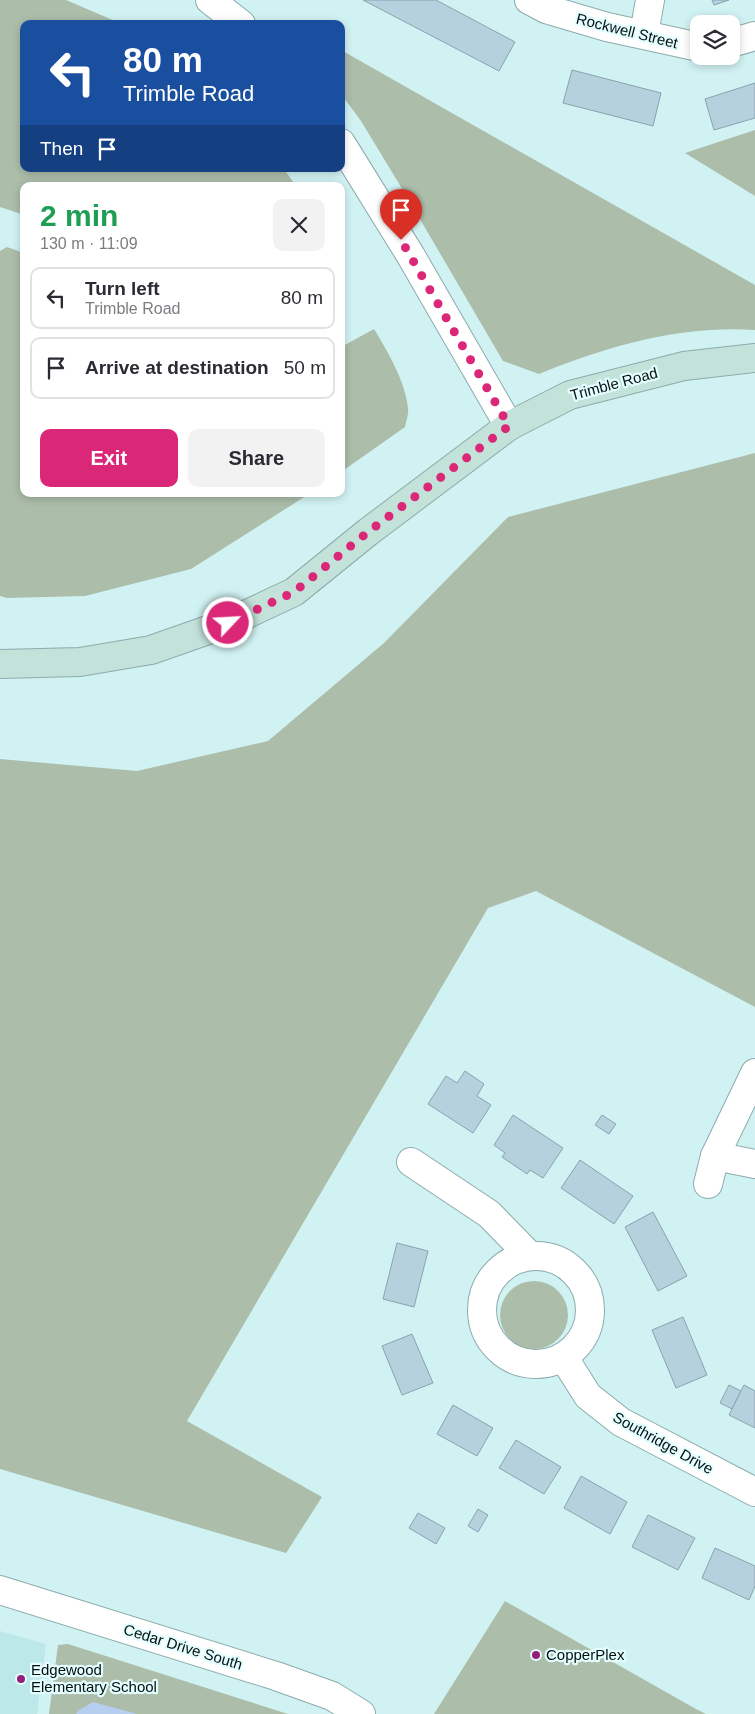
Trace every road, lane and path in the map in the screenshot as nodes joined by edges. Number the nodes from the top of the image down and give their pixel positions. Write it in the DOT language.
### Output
graph roads {
  1 [pos="210,0"];
  2 [pos="529,0"];
  3 [pos="650,0"];
  4 [pos="236,20"];
  5 [pos="644,34"];
  6 [pos="755,36"];
  7 [pos="740,40"];
  8 [pos="690,46"];
  9 [pos="345,149"];
  10 [pos="755,358"];
  11 [pos="509,426"];
  12 [pos="0,664"];
  13 [pos="755,1073"];
  14 [pos="715,1156"];
  15 [pos="411,1162"];
  16 [pos="755,1164"];
  17 [pos="708,1184"];
  18 [pos="530,1256"];
  19 [pos="564,1358"];
  20 [pos="755,1492"];
  21 [pos="0,1590"];
  22 [pos="361,1714"];
  1 -- 4 [label="street"];
  2 -- 5 [label="street, Rockwell Street"];
  3 -- 5 [label="street"];
  5 -- 8 [label="street, Rockwell Street"];
  6 -- 7 [label="street"];
  9 -- 11 [label="street"];
  10 -- 11 [label="street, Trimble Road"];
  11 -- 12 [label="street, Trimble Road"];
  13 -- 14 [label="street"];
  14 -- 16 [label="street"];
  14 -- 17 [label="street"];
  15 -- 18 [label="street"];
  18 -- 19 [label="street"];
  18 -- 19 [label="street"];
  19 -- 20 [label="street, Southridge Drive"];
  21 -- 22 [label="street, Cedar Drive South"];
}
